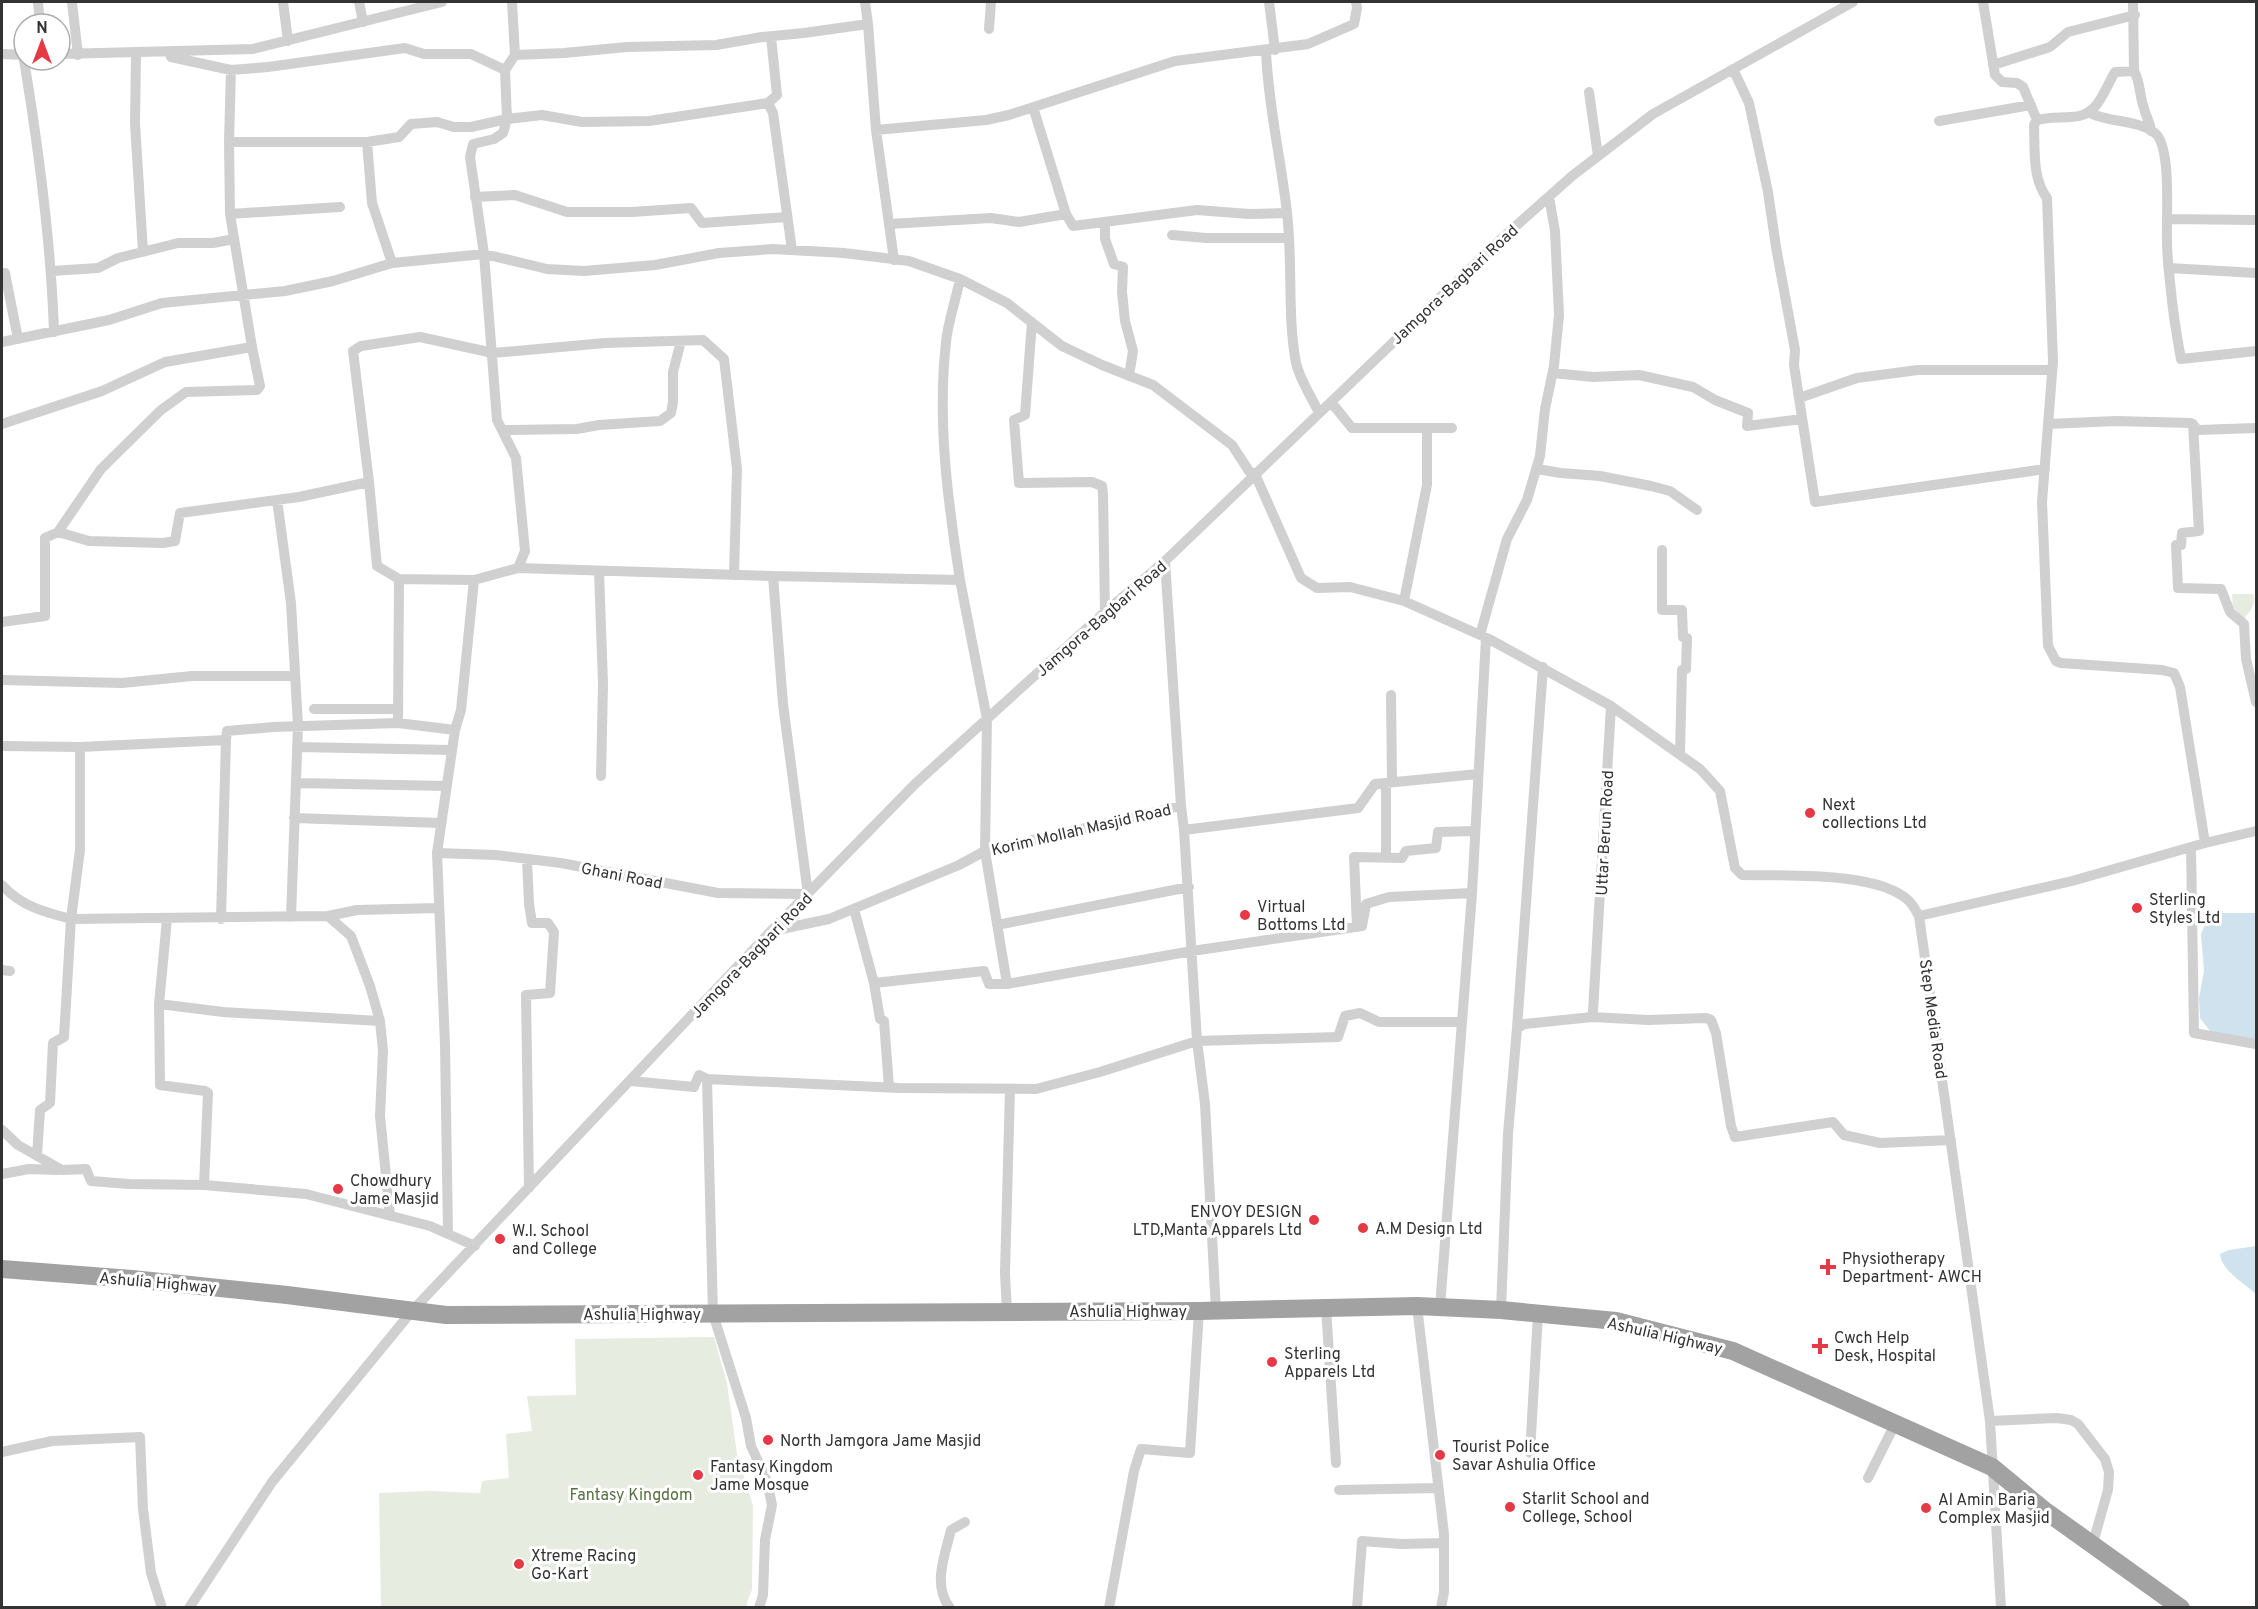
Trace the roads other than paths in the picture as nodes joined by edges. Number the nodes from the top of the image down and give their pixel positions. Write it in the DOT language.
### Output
graph roads {
  1 [pos="72,2"];
  2 [pos="283,2"];
  3 [pos="359,2"];
  4 [pos="442,2"];
  5 [pos="512,2"];
  6 [pos="865,2"];
  7 [pos="991,2"];
  8 [pos="1269,2"];
  9 [pos="1356,2"];
  10 [pos="1853,2"];
  11 [pos="1983,2"];
  12 [pos="2133,2"];
  13 [pos="2135,15"];
  14 [pos="363,22"];
  15 [pos="868,24"];
  16 [pos="989,29"];
  17 [pos="771,37"];
  18 [pos="288,41"];
  19 [pos="1270,50"];
  20 [pos="156,53"];
  21 [pos="136,54"];
  22 [pos="72,55"];
  23 [pos="78,55"];
  24 [pos="515,55"];
  25 [pos="1993,64"];
  26 [pos="1733,69"];
  27 [pos="231,70"];
  28 [pos="504,70"];
  29 [pos="2134,71"];
  30 [pos="26,72"];
  31 [pos="1588,92"];
  32 [pos="768,103"];
  33 [pos="2031,105"];
  34 [pos="1033,107"];
  35 [pos="2090,113"];
  36 [pos="507,119"];
  37 [pos="2037,120"];
  38 [pos="1939,121"];
  39 [pos="876,130"];
  40 [pos="2151,131"];
  41 [pos="229,142"];
  42 [pos="367,142"];
  43 [pos="1598,156"];
  44 [pos="475,197"];
  45 [pos="1549,197"];
  46 [pos="340,207"];
  47 [pos="1287,213"];
  48 [pos="230,214"];
  49 [pos="1066,214"];
  50 [pos="787,217"];
  51 [pos="2168,219"];
  52 [pos="2256,220"];
  53 [pos="1105,222"];
  54 [pos="889,224"];
  55 [pos="1172,236"];
  56 [pos="1289,238"];
  57 [pos="234,239"];
  58 [pos="143,250"];
  59 [pos="792,250"];
  60 [pos="484,254"];
  61 [pos="894,260"];
  62 [pos="392,263"];
  63 [pos="2169,268"];
  64 [pos="52,271"];
  65 [pos="2,273"];
  66 [pos="2256,273"];
  67 [pos="960,279"];
  68 [pos="243,294"];
  69 [pos="1032,322"];
  70 [pos="54,332"];
  71 [pos="18,339"];
  72 [pos="681,341"];
  73 [pos="2,342"];
  74 [pos="252,347"];
  75 [pos="2256,351"];
  76 [pos="493,352"];
  77 [pos="2052,370"];
  78 [pos="1553,373"];
  79 [pos="1129,376"];
  80 [pos="1799,398"];
  81 [pos="1331,402"];
  82 [pos="1319,414"];
  83 [pos="1802,419"];
  84 [pos="2,424"];
  85 [pos="2048,424"];
  86 [pos="2193,424"];
  87 [pos="1427,428"];
  88 [pos="1452,428"];
  89 [pos="2256,428"];
  90 [pos="502,430"];
  91 [pos="1536,469"];
  92 [pos="2045,469"];
  93 [pos="1255,474"];
  94 [pos="369,482"];
  95 [pos="277,500"];
  96 [pos="1697,510"];
  97 [pos="58,532"];
  98 [pos="1662,550"];
  99 [pos="1165,561"];
  100 [pos="518,568"];
  101 [pos="599,571"];
  102 [pos="734,575"];
  103 [pos="773,576"];
  104 [pos="399,579"];
  105 [pos="474,580"];
  106 [pos="960,580"];
  107 [pos="1404,601"];
  108 [pos="1105,612"];
  109 [pos="2,622"];
  110 [pos="1483,636"];
  111 [pos="1543,667"];
  112 [pos="295,676"];
  113 [pos="2,680"];
  114 [pos="1391,695"];
  115 [pos="2256,702"];
  116 [pos="1611,706"];
  117 [pos="314,709"];
  118 [pos="398,709"];
  119 [pos="987,719"];
  120 [pos="398,723"];
  121 [pos="298,726"];
  122 [pos="455,730"];
  123 [pos="226,740"];
  124 [pos="2,746"];
  125 [pos="80,747"];
  126 [pos="297,747"];
  127 [pos="452,750"];
  128 [pos="1680,754"];
  129 [pos="1478,774"];
  130 [pos="601,776"];
  131 [pos="1389,782"];
  132 [pos="296,783"];
  133 [pos="447,786"];
  134 [pos="1181,806"];
  135 [pos="294,818"];
  136 [pos="441,823"];
  137 [pos="1184,831"];
  138 [pos="1475,831"];
  139 [pos="2256,831"];
  140 [pos="2205,843"];
  141 [pos="2191,847"];
  142 [pos="985,851"];
  143 [pos="437,853"];
  144 [pos="1386,858"];
  145 [pos="527,860"];
  146 [pos="2,885"];
  147 [pos="1189,887"];
  148 [pos="1472,893"];
  149 [pos="808,894"];
  150 [pos="439,908"];
  151 [pos="854,909"];
  152 [pos="328,916"];
  153 [pos="1920,916"];
  154 [pos="291,917"];
  155 [pos="71,919"];
  156 [pos="167,919"];
  157 [pos="221,919"];
  158 [pos="997,925"];
  159 [pos="1357,927"];
  160 [pos="771,931"];
  161 [pos="1192,951"];
  162 [pos="874,983"];
  163 [pos="1007,984"];
  164 [pos="159,1004"];
  165 [pos="1592,1017"];
  166 [pos="380,1021"];
  167 [pos="1462,1022"];
  168 [pos="1517,1028"];
  169 [pos="1197,1041"];
  170 [pos="2256,1044"];
  171 [pos="707,1079"];
  172 [pos="631,1081"];
  173 [pos="889,1087"];
  174 [pos="1010,1089"];
  175 [pos="2,1130"];
  176 [pos="1951,1140"];
  177 [pos="37,1156"];
  178 [pos="62,1170"];
  179 [pos="2,1174"];
  180 [pos="204,1185"];
  181 [pos="530,1188"];
  182 [pos="390,1216"];
  183 [pos="448,1234"];
  184 [pos="475,1246"];
  185 [pos="2,1269"];
  186 [pos="1417,1306"];
  187 [pos="1326,1307"];
  188 [pos="1440,1307"];
  189 [pos="1501,1310"];
  190 [pos="412,1311"];
  191 [pos="1207,1311"];
  192 [pos="1007,1312"];
  193 [pos="713,1314"];
  194 [pos="1538,1314"];
  195 [pos="1990,1422"];
  196 [pos="1895,1424"];
  197 [pos="2,1452"];
  198 [pos="1530,1453"];
  199 [pos="1336,1463"];
  200 [pos="1992,1467"];
  201 [pos="1868,1478"];
  202 [pos="1437,1488"];
  203 [pos="1339,1490"];
  204 [pos="965,1522"];
  205 [pos="1444,1543"];
  206 [pos="2092,1543"];
  207 [pos="162,1608"];
  208 [pos="189,1608"];
  209 [pos="759,1608"];
  210 [pos="950,1608"];
  211 [pos="1109,1608"];
  212 [pos="1357,1608"];
  213 [pos="1441,1608"];
  214 [pos="2001,1608"];
  215 [pos="2181,1608"];
  1 -- 23 [label="street"];
  2 -- 18 [label="street"];
  3 -- 14 [label="street"];
  4 -- 14 [label="street"];
  5 -- 24 [label="street"];
  6 -- 15 [label="street"];
  7 -- 16 [label="street"];
  8 -- 19 [label="street"];
  9 -- 19 [label="street"];
  10 -- 26 [label="street, Jamgora-Bagbari Road"];
  11 -- 25 [label="street"];
  12 -- 13 [label="street"];
  13 -- 25 [label="street"];
  13 -- 29 [label="street"];
  14 -- 18 [label="street"];
  15 -- 17 [label="street"];
  15 -- 39 [label="street"];
  17 -- 24 [label="street"];
  17 -- 32 [label="street"];
  18 -- 20 [label="street"];
  19 -- 34 [label="street"];
  19 -- 47 [label="street"];
  20 -- 21 [label="street"];
  20 -- 27 [label="street"];
  21 -- 23 [label="street"];
  21 -- 58 [label="street"];
  22 -- 23 [label="street"];
  24 -- 28 [label="street"];
  25 -- 33 [label="street"];
  26 -- 43 [label="street, Jamgora-Bagbari Road"];
  26 -- 80 [label="street"];
  27 -- 28 [label="street"];
  27 -- 41 [label="street"];
  28 -- 36 [label="street"];
  29 -- 35 [label="street"];
  29 -- 40 [label="street"];
  30 -- 64 [label="street"];
  31 -- 43 [label="street"];
  32 -- 36 [label="street"];
  32 -- 50 [label="street"];
  33 -- 37 [label="street"];
  33 -- 38 [label="street"];
  34 -- 39 [label="street"];
  34 -- 49 [label="street"];
  35 -- 37 [label="street"];
  35 -- 40 [label="street"];
  36 -- 42 [label="street"];
  36 -- 44 [label="street"];
  37 -- 77 [label="street"];
  39 -- 54 [label="street"];
  40 -- 51 [label="street"];
  41 -- 42 [label="street"];
  41 -- 48 [label="street"];
  42 -- 62 [label="street"];
  43 -- 45 [label="street, Jamgora-Bagbari Road"];
  44 -- 50 [label="street"];
  44 -- 60 [label="street"];
  45 -- 78 [label="street"];
  45 -- 81 [label="street, Jamgora-Bagbari Road"];
  46 -- 48 [label="street"];
  47 -- 53 [label="street"];
  47 -- 56 [label="street"];
  48 -- 57 [label="street"];
  49 -- 53 [label="street"];
  49 -- 54 [label="street"];
  50 -- 59 [label="street"];
  51 -- 52 [label="street"];
  51 -- 63 [label="street"];
  53 -- 79 [label="street"];
  54 -- 61 [label="street"];
  55 -- 56 [label="street"];
  56 -- 82 [label="street"];
  57 -- 58 [label="street"];
  57 -- 68 [label="street"];
  58 -- 64 [label="street"];
  59 -- 60 [label="street"];
  59 -- 61 [label="street"];
  60 -- 62 [label="street"];
  60 -- 76 [label="street"];
  61 -- 67 [label="street"];
  62 -- 68 [label="street"];
  63 -- 66 [label="street"];
  63 -- 75 [label="street"];
  64 -- 70 [label="street"];
  65 -- 71 [label="street"];
  67 -- 69 [label="street"];
  67 -- 106 [label="street"];
  68 -- 70 [label="street"];
  68 -- 74 [label="street"];
  69 -- 79 [label="street"];
  69 -- 108 [label="street"];
  70 -- 71 [label="street"];
  71 -- 73 [label="street"];
  72 -- 76 [label="street"];
  72 -- 90 [label="street"];
  72 -- 102 [label="street"];
  74 -- 84 [label="street"];
  74 -- 97 [label="street"];
  76 -- 90 [label="street"];
  76 -- 94 [label="street"];
  77 -- 80 [label="street"];
  77 -- 85 [label="street"];
  78 -- 83 [label="street"];
  78 -- 91 [label="street"];
  79 -- 93 [label="street"];
  80 -- 83 [label="street"];
  81 -- 82 [label="street, Jamgora-Bagbari Road"];
  81 -- 87 [label="street"];
  82 -- 93 [label="street, Jamgora-Bagbari Road"];
  83 -- 92 [label="street"];
  85 -- 86 [label="street"];
  85 -- 92 [label="street"];
  86 -- 89 [label="street"];
  86 -- 115 [label="street"];
  87 -- 88 [label="street"];
  87 -- 107 [label="street"];
  90 -- 100 [label="street"];
  91 -- 96 [label="street"];
  91 -- 110 [label="street"];
  92 -- 140 [label="street"];
  93 -- 99 [label="street, Jamgora-Bagbari Road"];
  93 -- 107 [label="street"];
  94 -- 95 [label="street"];
  94 -- 104 [label="street"];
  95 -- 97 [label="street"];
  95 -- 112 [label="street"];
  97 -- 109 [label="street"];
  98 -- 128 [label="street"];
  99 -- 108 [label="street, Jamgora-Bagbari Road"];
  99 -- 134 [label="street"];
  100 -- 101 [label="street"];
  100 -- 105 [label="street"];
  101 -- 102 [label="street"];
  101 -- 130 [label="street"];
  102 -- 103 [label="street"];
  103 -- 106 [label="street"];
  103 -- 149 [label="street"];
  104 -- 105 [label="street"];
  104 -- 118 [label="street"];
  105 -- 122 [label="street"];
  106 -- 119 [label="street"];
  107 -- 110 [label="street"];
  108 -- 119 [label="street, Jamgora-Bagbari Road"];
  110 -- 111 [label="street"];
  110 -- 129 [label="street"];
  111 -- 116 [label="street"];
  111 -- 168 [label="street"];
  112 -- 113 [label="street"];
  112 -- 121 [label="street"];
  114 -- 131 [label="street"];
  116 -- 128 [label="street"];
  116 -- 165 [label="street, Uttar Berun Road"];
  117 -- 118 [label="street"];
  118 -- 120 [label="street"];
  119 -- 142 [label="street"];
  119 -- 149 [label="street, Jamgora-Bagbari Road"];
  120 -- 121 [label="street"];
  120 -- 122 [label="street"];
  121 -- 123 [label="street"];
  121 -- 126 [label="street"];
  122 -- 127 [label="street"];
  123 -- 125 [label="street"];
  123 -- 157 [label="street"];
  124 -- 125 [label="street"];
  125 -- 155 [label="street"];
  126 -- 127 [label="street"];
  126 -- 132 [label="street"];
  127 -- 133 [label="street"];
  128 -- 153 [label="street"];
  129 -- 131 [label="street"];
  129 -- 138 [label="street"];
  131 -- 137 [label="street, Korim Mollah Masjid Road"];
  131 -- 144 [label="street"];
  132 -- 133 [label="street"];
  132 -- 135 [label="street"];
  133 -- 136 [label="street"];
  134 -- 137 [label="street, Korim Mollah Masjid Road"];
  134 -- 142 [label="street, Korim Mollah Masjid Road"];
  135 -- 136 [label="street"];
  135 -- 154 [label="street"];
  136 -- 143 [label="street"];
  137 -- 147 [label="street"];
  138 -- 144 [label="street"];
  138 -- 148 [label="street"];
  139 -- 140 [label="street"];
  140 -- 141 [label="street"];
  141 -- 153 [label="street"];
  141 -- 170 [label="street"];
  142 -- 151 [label="street, Korim Mollah Masjid Road"];
  142 -- 158 [label="street"];
  143 -- 145 [label="street, Ghani Road"];
  143 -- 150 [label="street"];
  144 -- 159 [label="street"];
  145 -- 149 [label="street, Ghani Road"];
  145 -- 181 [label="street"];
  146 -- 155 [label="street"];
  147 -- 158 [label="street"];
  147 -- 161 [label="street"];
  148 -- 159 [label="street"];
  148 -- 167 [label="street"];
  149 -- 160 [label="street, Jamgora-Bagbari Road"];
  150 -- 152 [label="street"];
  150 -- 183 [label="street"];
  151 -- 160 [label="street, Korim Mollah Masjid Road"];
  151 -- 162 [label="street"];
  152 -- 154 [label="street"];
  152 -- 166 [label="street"];
  153 -- 176 [label="street, Step Media Road"];
  154 -- 157 [label="street"];
  155 -- 156 [label="street"];
  155 -- 177 [label="street"];
  156 -- 157 [label="street"];
  156 -- 164 [label="street"];
  158 -- 163 [label="street"];
  159 -- 161 [label="street"];
  160 -- 172 [label="street, Jamgora-Bagbari Road"];
  161 -- 163 [label="street"];
  161 -- 169 [label="street"];
  162 -- 163 [label="street"];
  162 -- 173 [label="street"];
  164 -- 166 [label="street"];
  164 -- 180 [label="street"];
  165 -- 168 [label="street"];
  165 -- 176 [label="street"];
  166 -- 182 [label="street"];
  167 -- 169 [label="street"];
  167 -- 188 [label="street"];
  168 -- 189 [label="street"];
  169 -- 174 [label="street"];
  169 -- 191 [label="street"];
  171 -- 172 [label="street"];
  171 -- 173 [label="street"];
  171 -- 193 [label="street"];
  172 -- 181 [label="street, Jamgora-Bagbari Road"];
  173 -- 174 [label="street"];
  174 -- 192 [label="street"];
  175 -- 177 [label="street"];
  176 -- 195 [label="street, Step Media Road"];
  177 -- 178 [label="street"];
  178 -- 179 [label="street"];
  178 -- 180 [label="street"];
  180 -- 182 [label="street"];
  181 -- 184 [label="street, Jamgora-Bagbari Road"];
  182 -- 183 [label="street"];
  183 -- 184 [label="street"];
  184 -- 190 [label="street, Jamgora-Bagbari Road"];
  185 -- 190 [label="highway, Ashulia Highway"];
  186 -- 187 [label="highway, Ashulia Highway"];
  186 -- 188 [label="highway, Ashulia Highway"];
  186 -- 202 [label="street"];
  187 -- 191 [label="highway, Ashulia Highway"];
  187 -- 199 [label="street"];
  188 -- 189 [label="highway, Ashulia Highway"];
  189 -- 194 [label="highway, Ashulia Highway"];
  190 -- 193 [label="highway, Ashulia Highway"];
  190 -- 208 [label="street, Jamgora-Bagbari Road"];
  191 -- 192 [label="highway, Ashulia Highway"];
  191 -- 211 [label="street"];
  192 -- 193 [label="highway, Ashulia Highway"];
  193 -- 209 [label="street"];
  194 -- 196 [label="highway, Ashulia Highway"];
  194 -- 198 [label="street"];
  195 -- 200 [label="street, Step Media Road"];
  195 -- 206 [label="street"];
  196 -- 200 [label="highway, Ashulia Highway"];
  196 -- 201 [label="street"];
  197 -- 207 [label="street"];
  200 -- 206 [label="highway, Ashulia Highway"];
  200 -- 214 [label="street, Step Media Road"];
  202 -- 203 [label="street"];
  202 -- 205 [label="street"];
  204 -- 210 [label="street"];
  205 -- 212 [label="street"];
  205 -- 213 [label="street"];
  206 -- 215 [label="highway, Ashulia Highway"];
}
